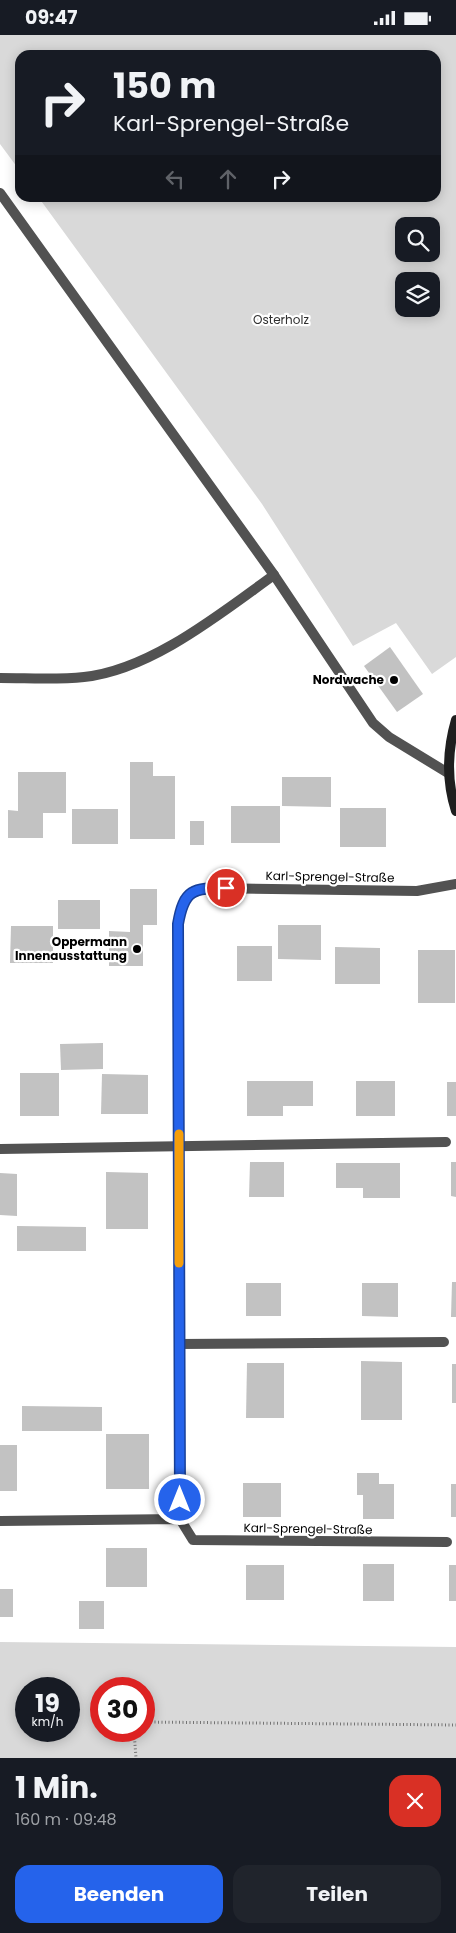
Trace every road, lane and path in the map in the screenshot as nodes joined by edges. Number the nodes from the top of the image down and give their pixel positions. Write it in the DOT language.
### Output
graph roads {
  1 [pos="0,193"];
  2 [pos="274,575"];
  3 [pos="0,679"];
  4 [pos="456,720"];
  5 [pos="448,773"];
  6 [pos="456,811"];
  7 [pos="456,884"];
  8 [pos="446,1142"];
  9 [pos="179,1147"];
  10 [pos="0,1149"];
  11 [pos="444,1342"];
  12 [pos="179,1344"];
  13 [pos="180,1519"];
  14 [pos="0,1521"];
  15 [pos="447,1542"];
  16 [pos="155,1722"];
  17 [pos="456,1725"];
  18 [pos="135,1742"];
  19 [pos="136,1758"];
  1 -- 2 [label="street"];
  2 -- 3 [label="street"];
  2 -- 5 [label="street"];
  4 -- 5 [label="main road"];
  5 -- 6 [label="main road"];
  7 -- 9 [label="street, Karl-Sprengel-Straße"];
  8 -- 9 [label="street"];
  9 -- 10 [label="street"];
  9 -- 12 [label="street, Karl-Sprengel-Straße"];
  11 -- 12 [label="street"];
  12 -- 13 [label="street, Karl-Sprengel-Straße"];
  13 -- 14 [label="street"];
  13 -- 15 [label="street, Karl-Sprengel-Straße"];
  16 -- 17 [label="path"];
  18 -- 19 [label="path"];
}
